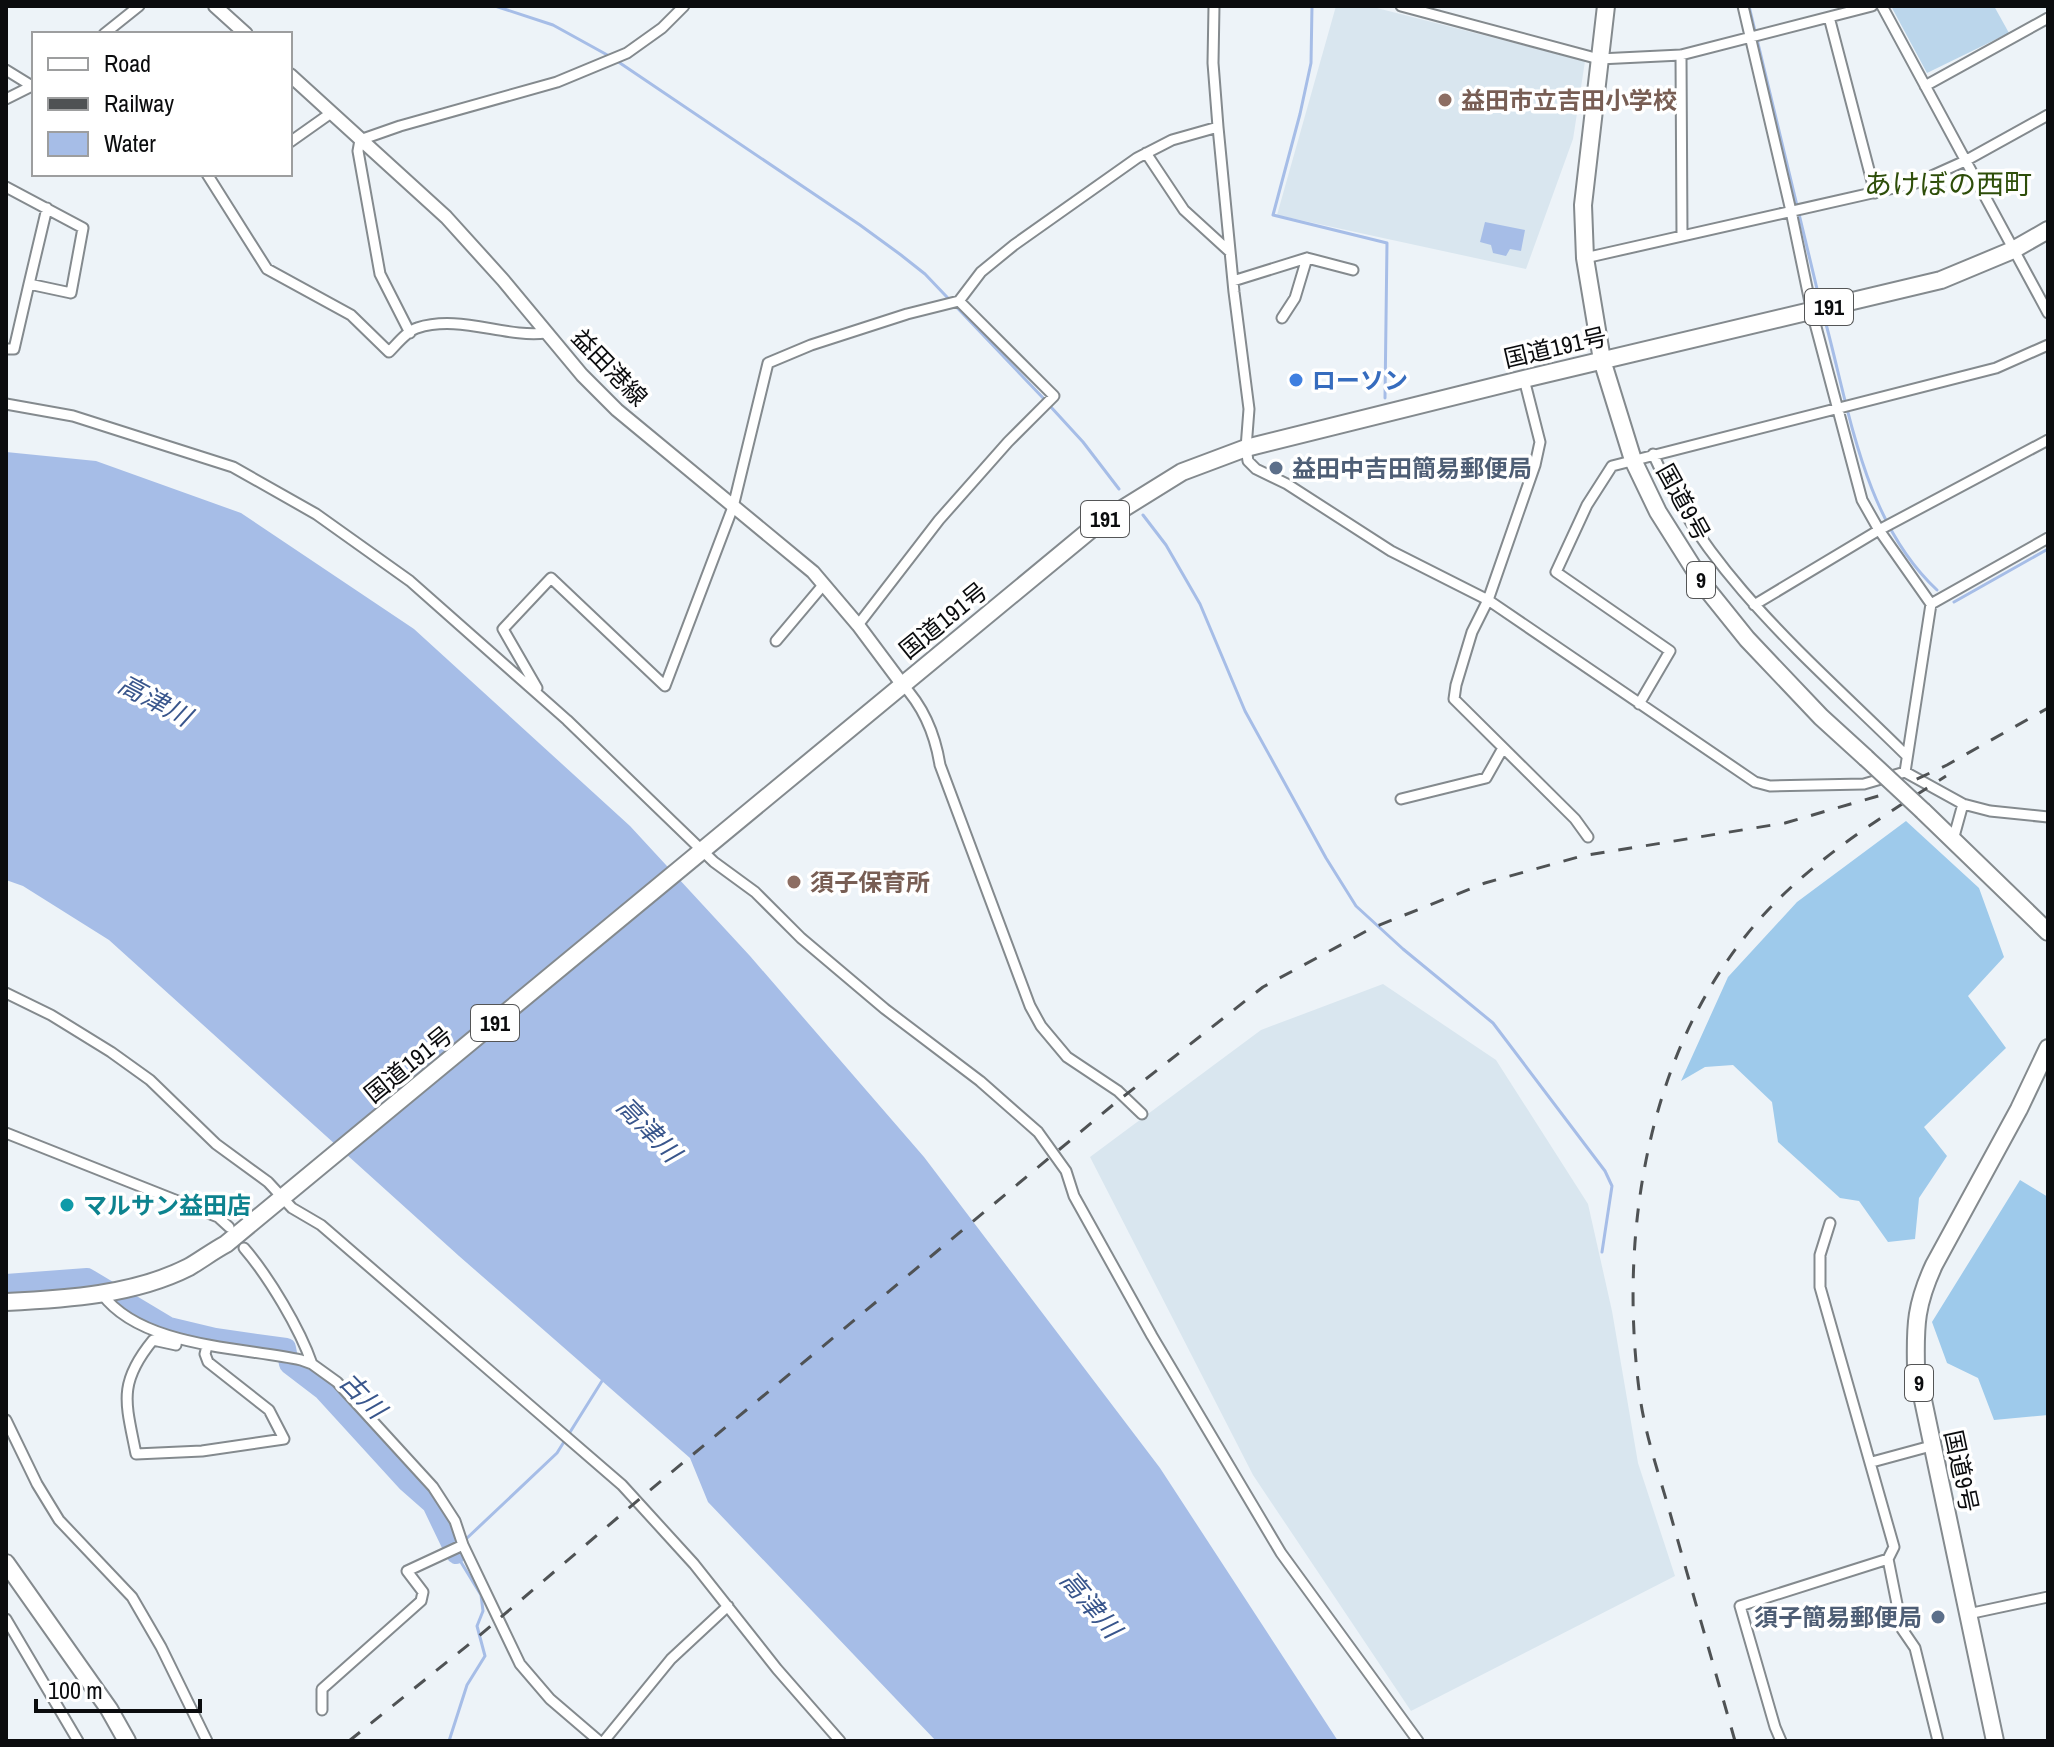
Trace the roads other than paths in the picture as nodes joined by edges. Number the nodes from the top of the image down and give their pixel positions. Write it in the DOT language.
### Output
graph roads {
  1 [pos="139,6"];
  2 [pos="215,6"];
  3 [pos="684,6"];
  4 [pos="1214,6"];
  5 [pos="1401,6"];
  6 [pos="1606,6"];
  7 [pos="1743,6"];
  8 [pos="1872,6"];
  9 [pos="1882,6"];
  10 [pos="1829,17"];
  11 [pos="2048,18"];
  12 [pos="106,32"];
  13 [pos="244,32"];
  14 [pos="1750,37"];
  15 [pos="1681,55"];
  16 [pos="1599,59"];
  17 [pos="6,70"];
  18 [pos="292,77"];
  19 [pos="32,84"];
  20 [pos="32,86"];
  21 [pos="1925,86"];
  22 [pos="6,99"];
  23 [pos="331,113"];
  24 [pos="2048,115"];
  25 [pos="1218,127"];
  26 [pos="360,140"];
  27 [pos="292,141"];
  28 [pos="1146,153"];
  29 [pos="1965,161"];
  30 [pos="208,176"];
  31 [pos="6,187"];
  32 [pos="1875,193"];
  33 [pos="47,208"];
  34 [pos="1791,211"];
  35 [pos="2048,230"];
  36 [pos="1682,236"];
  37 [pos="2013,250"];
  38 [pos="1230,252"];
  39 [pos="1307,258"];
  40 [pos="1585,258"];
  41 [pos="1353,270"];
  42 [pos="1233,281"];
  43 [pos="29,284"];
  44 [pos="959,301"];
  45 [pos="1812,312"];
  46 [pos="2048,313"];
  47 [pos="1282,318"];
  48 [pos="410,333"];
  49 [pos="546,333"];
  50 [pos="2048,345"];
  51 [pos="6,349"];
  52 [pos="1602,360"];
  53 [pos="1524,379"];
  54 [pos="6,404"];
  55 [pos="1839,408"];
  56 [pos="2048,440"];
  57 [pos="1246,448"];
  58 [pos="1653,454"];
  59 [pos="1633,460"];
  60 [pos="733,507"];
  61 [pos="1879,530"];
  62 [pos="2048,538"];
  63 [pos="824,584"];
  64 [pos="1488,600"];
  65 [pos="1931,604"];
  66 [pos="1754,605"];
  67 [pos="858,625"];
  68 [pos="776,641"];
  69 [pos="902,684"];
  70 [pos="542,696"];
  71 [pos="1639,704"];
  72 [pos="1503,748"];
  73 [pos="1906,755"];
  74 [pos="1905,772"];
  75 [pos="1401,799"];
  76 [pos="1963,804"];
  77 [pos="2048,817"];
  78 [pos="1588,837"];
  79 [pos="1953,840"];
  80 [pos="701,850"];
  81 [pos="2048,932"];
  82 [pos="6,993"];
  83 [pos="2048,1048"];
  84 [pos="1142,1114"];
  85 [pos="6,1133"];
  86 [pos="286,1195"];
  87 [pos="1830,1223"];
  88 [pos="229,1227"];
  89 [pos="244,1248"];
  90 [pos="101,1294"];
  91 [pos="8,1305"];
  92 [pos="177,1339"];
  93 [pos="207,1346"];
  94 [pos="312,1364"];
  95 [pos="6,1420"];
  96 [pos="1931,1446"];
  97 [pos="1872,1462"];
  98 [pos="463,1545"];
  99 [pos="1888,1559"];
  100 [pos="6,1563"];
  101 [pos="6,1583"];
  102 [pos="2048,1597"];
  103 [pos="728,1606"];
  104 [pos="1968,1614"];
  105 [pos="6,1619"];
  106 [pos="322,1710"];
  107 [pos="78,1741"];
  108 [pos="117,1741"];
  109 [pos="127,1741"];
  110 [pos="207,1741"];
  111 [pos="602,1741"];
  112 [pos="840,1741"];
  113 [pos="1418,1741"];
  114 [pos="1781,1741"];
  115 [pos="1938,1741"];
  116 [pos="1995,1741"];
  1 -- 12 [label="street"];
  2 -- 13 [label="main road"];
  3 -- 26 [label="street"];
  4 -- 25 [label="street"];
  5 -- 16 [label="street"];
  6 -- 16 [label="highway, 国道9号 / 9"];
  7 -- 14 [label="street"];
  8 -- 10 [label="street"];
  9 -- 21 [label="street"];
  10 -- 14 [label="street"];
  10 -- 32 [label="street"];
  11 -- 21 [label="street"];
  14 -- 15 [label="street"];
  14 -- 34 [label="street"];
  15 -- 16 [label="street"];
  15 -- 36 [label="street"];
  16 -- 40 [label="highway, 国道9号 / 9"];
  17 -- 19 [label="street"];
  18 -- 23 [label="main road, 益田港線"];
  20 -- 22 [label="street"];
  21 -- 29 [label="street"];
  23 -- 26 [label="main road, 益田港線"];
  23 -- 27 [label="street"];
  24 -- 29 [label="street"];
  25 -- 28 [label="street"];
  25 -- 38 [label="street"];
  26 -- 48 [label="street"];
  26 -- 49 [label="main road, 益田港線"];
  28 -- 38 [label="street"];
  28 -- 44 [label="street"];
  29 -- 32 [label="street"];
  29 -- 37 [label="street"];
  30 -- 48 [label="street"];
  31 -- 33 [label="street"];
  32 -- 34 [label="street"];
  33 -- 43 [label="street"];
  33 -- 43 [label="street"];
  34 -- 36 [label="street"];
  34 -- 45 [label="street"];
  35 -- 37 [label="highway, 国道191号 / 191"];
  36 -- 40 [label="street"];
  37 -- 45 [label="highway, 国道191号 / 191"];
  37 -- 46 [label="street"];
  38 -- 42 [label="street"];
  39 -- 41 [label="street"];
  39 -- 42 [label="street"];
  39 -- 47 [label="street"];
  40 -- 52 [label="highway, 国道9号 / 9"];
  42 -- 57 [label="street"];
  43 -- 51 [label="street"];
  44 -- 60 [label="street"];
  44 -- 67 [label="street"];
  45 -- 52 [label="highway, 国道191号 / 191"];
  45 -- 55 [label="street"];
  48 -- 49 [label="street"];
  49 -- 60 [label="main road, 益田港線"];
  50 -- 55 [label="street"];
  52 -- 53 [label="highway, 国道191号 / 191"];
  52 -- 59 [label="highway, 国道9号 / 9"];
  53 -- 57 [label="highway, 国道191号 / 191"];
  53 -- 64 [label="street"];
  54 -- 70 [label="street"];
  55 -- 58 [label="street"];
  55 -- 61 [label="street"];
  56 -- 61 [label="street"];
  57 -- 64 [label="street"];
  57 -- 69 [label="highway, 国道191号 / 191"];
  58 -- 59 [label="street"];
  58 -- 66 [label="street"];
  59 -- 71 [label="street"];
  59 -- 79 [label="highway, 国道9号 / 9, bridge"];
  60 -- 63 [label="main road, 益田港線"];
  60 -- 70 [label="street"];
  61 -- 65 [label="street"];
  61 -- 66 [label="street"];
  62 -- 65 [label="street"];
  63 -- 67 [label="main road, 益田港線"];
  63 -- 68 [label="street"];
  64 -- 71 [label="street"];
  64 -- 72 [label="street"];
  65 -- 73 [label="street"];
  66 -- 73 [label="street"];
  67 -- 69 [label="main road, 益田港線"];
  69 -- 80 [label="highway, 国道191号 / 191"];
  69 -- 84 [label="street"];
  70 -- 80 [label="street"];
  71 -- 74 [label="street"];
  72 -- 75 [label="street"];
  72 -- 78 [label="street"];
  73 -- 74 [label="street"];
  74 -- 76 [label="street"];
  76 -- 77 [label="street"];
  76 -- 79 [label="street"];
  79 -- 81 [label="highway, 国道9号 / 9"];
  80 -- 86 [label="highway, 国道191号 / 191"];
  80 -- 113 [label="street"];
  82 -- 86 [label="street"];
  83 -- 96 [label="highway, 国道9号 / 9"];
  85 -- 88 [label="street"];
  86 -- 90 [label="highway, 国道191号 / 191"];
  86 -- 103 [label="street"];
  87 -- 97 [label="street"];
  89 -- 94 [label="street"];
  90 -- 91 [label="highway, 国道191号 / 191"];
  90 -- 92 [label="street"];
  92 -- 93 [label="street"];
  92 -- 93 [label="street"];
  93 -- 94 [label="street"];
  94 -- 98 [label="street"];
  95 -- 110 [label="street"];
  96 -- 97 [label="street"];
  96 -- 104 [label="highway, 国道9号 / 9"];
  97 -- 99 [label="street"];
  98 -- 106 [label="street"];
  98 -- 111 [label="street"];
  99 -- 114 [label="street"];
  99 -- 115 [label="street"];
  100 -- 109 [label="highway"];
  101 -- 108 [label="highway"];
  102 -- 104 [label="street"];
  103 -- 111 [label="street"];
  103 -- 112 [label="street"];
  104 -- 116 [label="highway, 国道9号 / 9"];
  105 -- 107 [label="street"];
}
